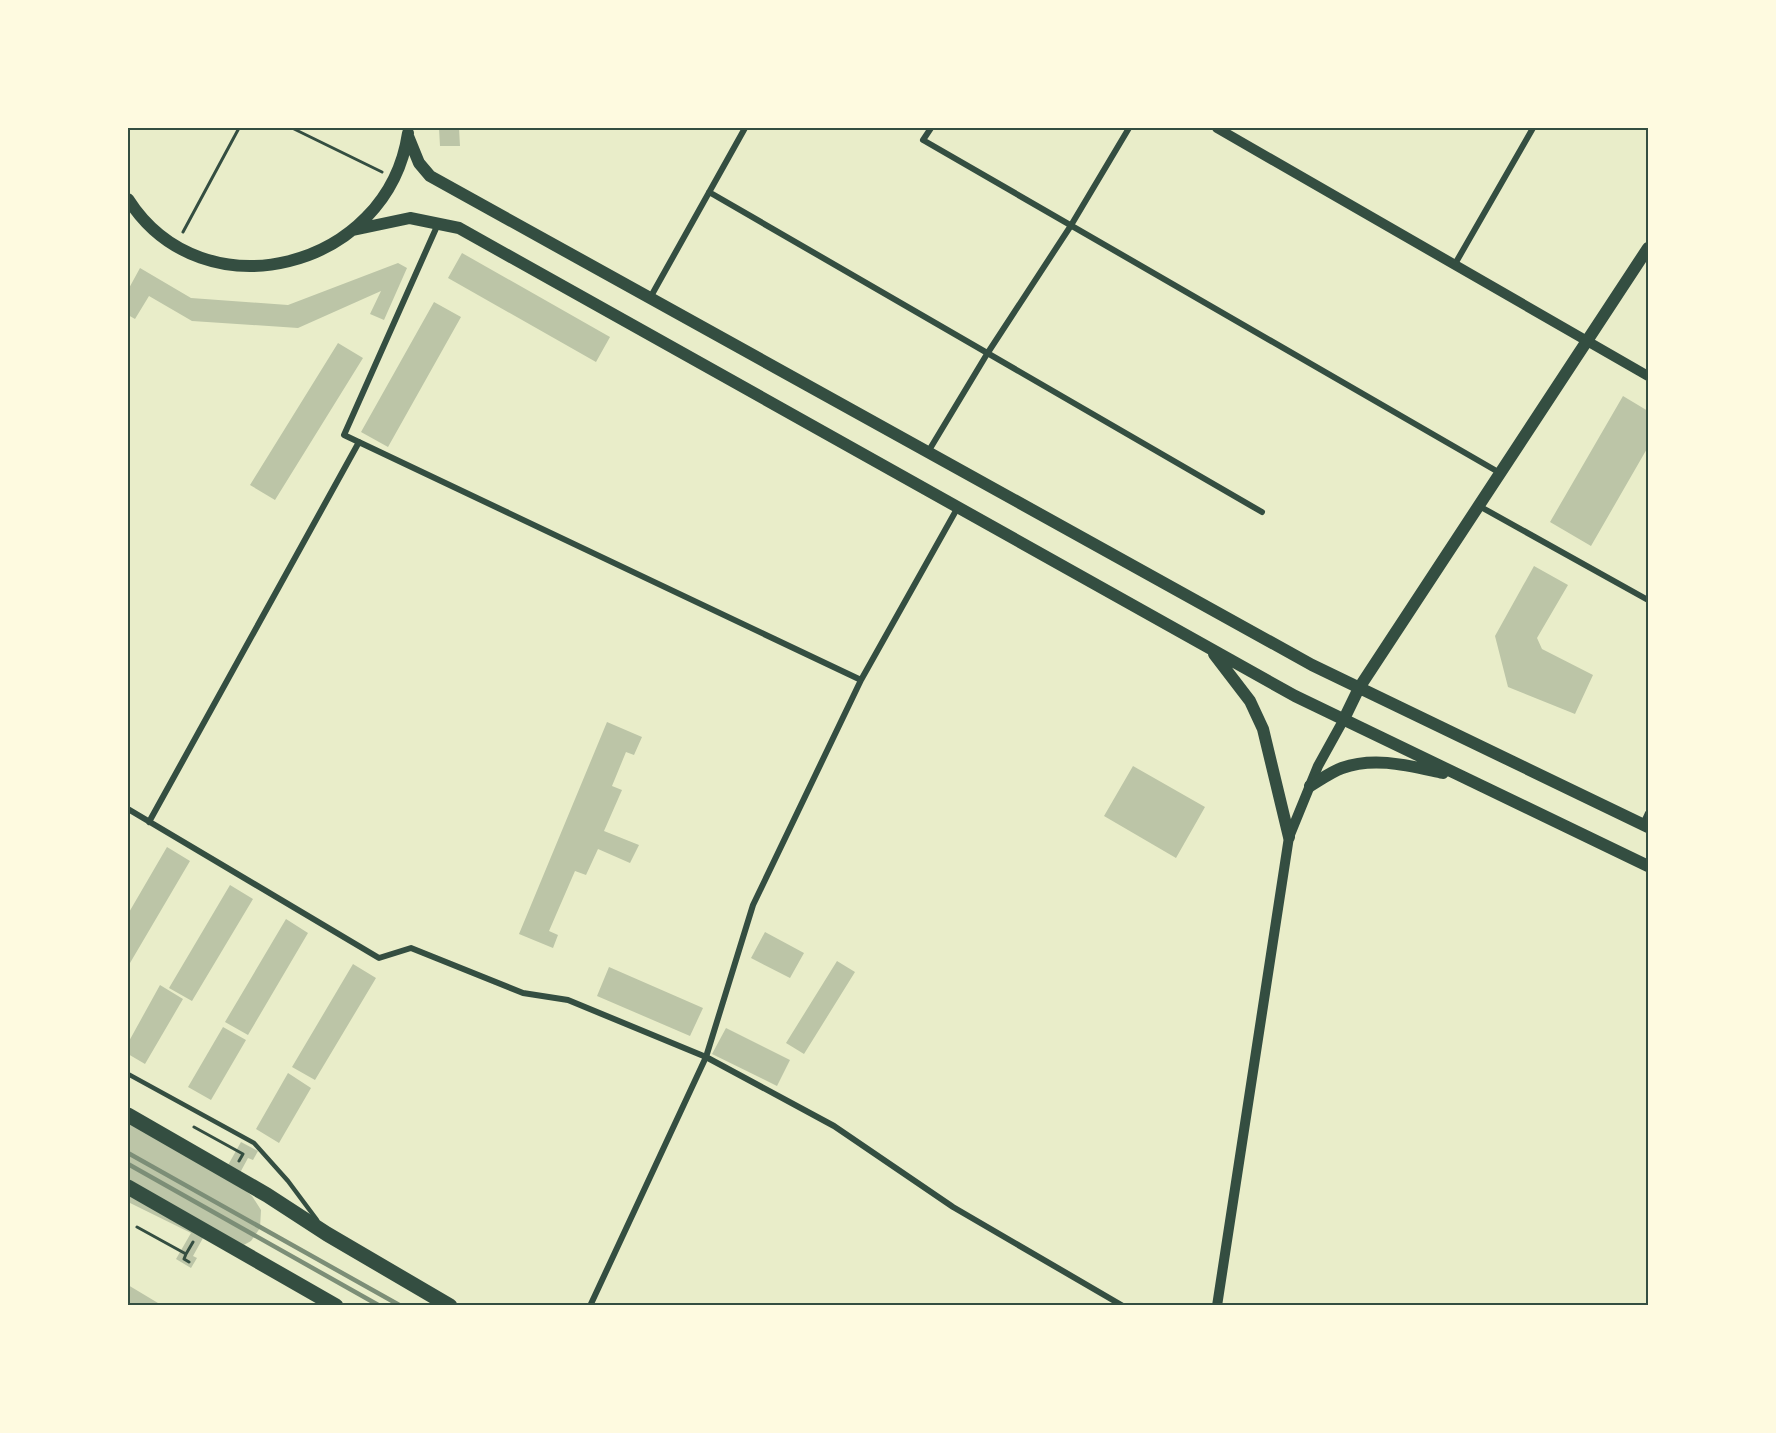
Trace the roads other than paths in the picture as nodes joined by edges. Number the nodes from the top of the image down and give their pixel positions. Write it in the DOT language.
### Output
graph roads {
  1 [pos="745,128"];
  2 [pos="931,128"];
  3 [pos="1129,128"];
  4 [pos="1217,128"];
  5 [pos="1533,128"];
  6 [pos="409,132"];
  7 [pos="709,192"];
  8 [pos="129,209"];
  9 [pos="438,224"];
  10 [pos="1070,227"];
  11 [pos="353,230"];
  12 [pos="1648,248"];
  13 [pos="1455,264"];
  14 [pos="650,298"];
  15 [pos="1588,341"];
  16 [pos="987,354"];
  17 [pos="1648,376"];
  18 [pos="359,442"];
  19 [pos="928,452"];
  20 [pos="1500,473"];
  21 [pos="1479,506"];
  22 [pos="958,507"];
  23 [pos="1262,512"];
  24 [pos="1648,600"];
  25 [pos="1210,648"];
  26 [pos="861,680"];
  27 [pos="1359,688"];
  28 [pos="1344,719"];
  29 [pos="1464,777"];
  30 [pos="1310,786"];
  31 [pos="128,809"];
  32 [pos="1646,821"];
  33 [pos="148,822"];
  34 [pos="1289,837"];
  35 [pos="1648,866"];
  36 [pos="706,1057"];
  37 [pos="128,1074"];
  38 [pos="128,1115"];
  39 [pos="128,1187"];
  40 [pos="327,1234"];
  41 [pos="336,1305"];
  42 [pos="450,1305"];
  43 [pos="590,1305"];
  44 [pos="1123,1305"];
  45 [pos="1217,1305"];
  1 -- 7 [label="street"];
  2 -- 10 [label="street"];
  3 -- 10 [label="street"];
  4 -- 13 [label="street"];
  5 -- 13 [label="street"];
  6 -- 11 [label="main road"];
  6 -- 14 [label="main road"];
  7 -- 14 [label="street"];
  7 -- 16 [label="street"];
  8 -- 11 [label="main road"];
  9 -- 11 [label="main road"];
  9 -- 18 [label="street"];
  9 -- 22 [label="main road"];
  10 -- 16 [label="street"];
  10 -- 20 [label="street"];
  12 -- 15 [label="main road"];
  13 -- 15 [label="street"];
  14 -- 19 [label="main road"];
  15 -- 17 [label="street"];
  15 -- 20 [label="main road"];
  16 -- 19 [label="street"];
  16 -- 23 [label="street"];
  18 -- 26 [label="street"];
  18 -- 33 [label="street"];
  19 -- 27 [label="main road"];
  20 -- 21 [label="main road"];
  21 -- 24 [label="street"];
  21 -- 27 [label="main road"];
  22 -- 25 [label="main road"];
  22 -- 26 [label="street"];
  25 -- 28 [label="main road"];
  25 -- 34 [label="main road"];
  26 -- 36 [label="street"];
  27 -- 28 [label="main road"];
  27 -- 32 [label="main road"];
  28 -- 29 [label="main road"];
  28 -- 30 [label="street"];
  29 -- 30 [label="main road"];
  29 -- 35 [label="main road"];
  30 -- 34 [label="street"];
  31 -- 33 [label="street"];
  33 -- 36 [label="street"];
  34 -- 45 [label="street"];
  36 -- 43 [label="street"];
  36 -- 44 [label="street"];
  37 -- 40 [label="lane"];
  38 -- 40 [label="highway"];
  39 -- 41 [label="highway"];
  40 -- 42 [label="highway"];
}
